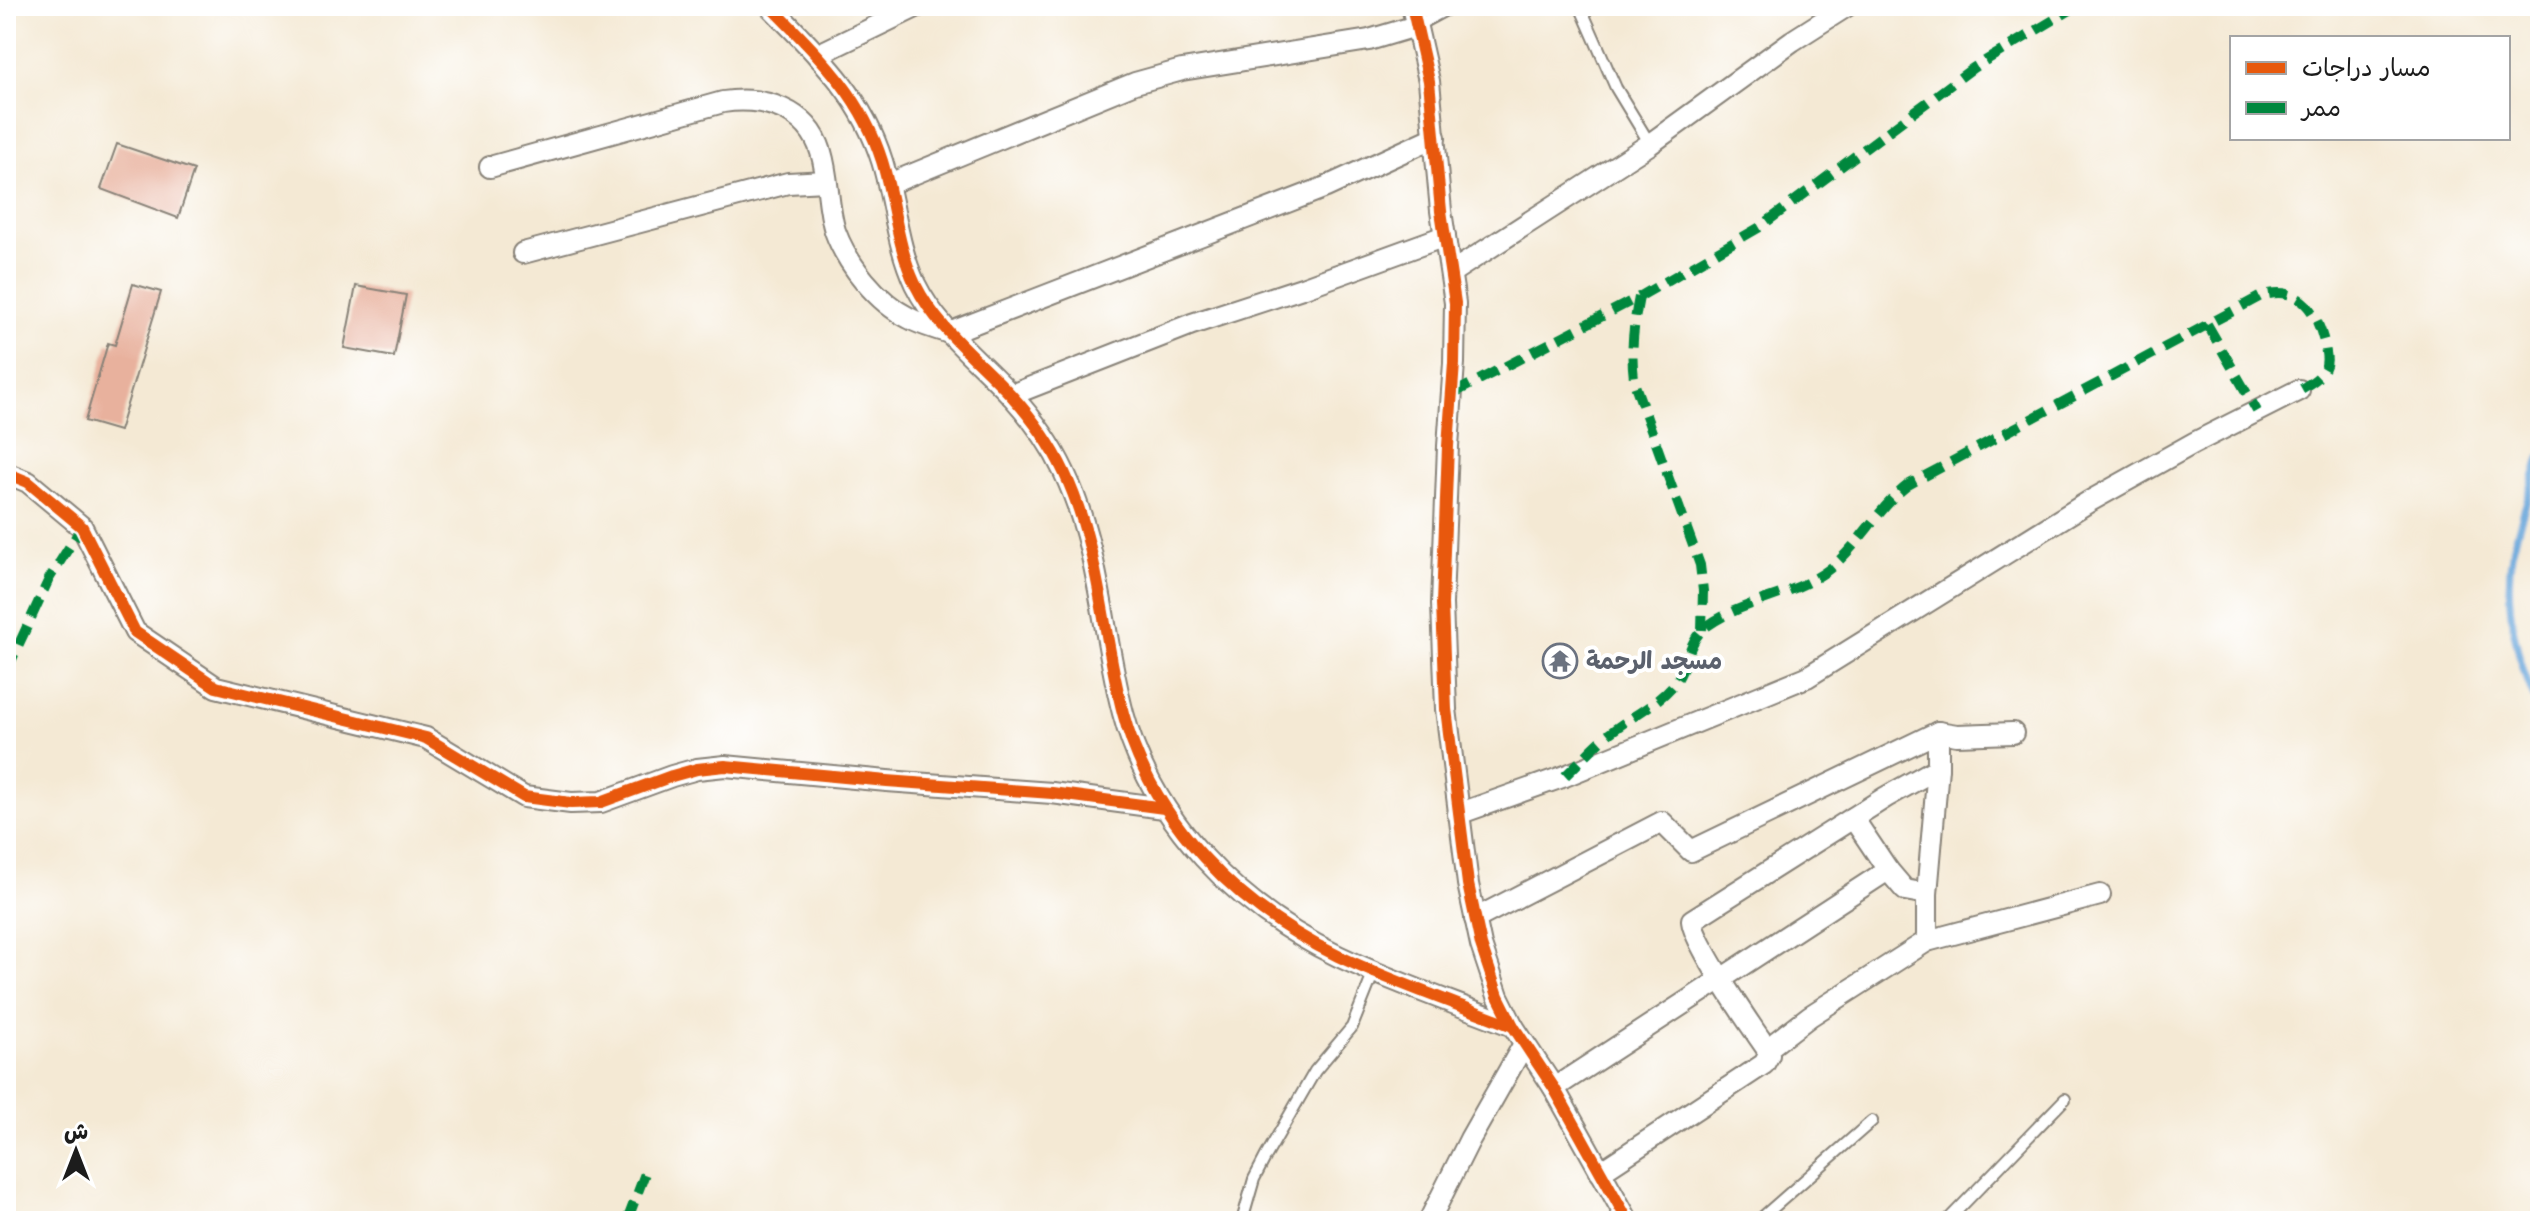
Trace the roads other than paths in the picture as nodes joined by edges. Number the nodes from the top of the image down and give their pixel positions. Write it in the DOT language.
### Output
graph roads {
  1 [pos="770,6"];
  2 [pos="918,6"];
  3 [pos="1453,6"];
  4 [pos="1580,6"];
  5 [pos="1847,6"];
  6 [pos="1414,16"];
  7 [pos="817,55"];
  8 [pos="1435,137"];
  9 [pos="1650,144"];
  10 [pos="490,167"];
  11 [pos="826,181"];
  12 [pos="889,184"];
  13 [pos="1445,236"];
  14 [pos="523,253"];
  15 [pos="1452,272"];
  16 [pos="949,333"];
  17 [pos="2299,390"];
  18 [pos="1011,395"];
  19 [pos="6,473"];
  20 [pos="1938,732"];
  21 [pos="2013,733"];
  22 [pos="1938,768"];
  23 [pos="1164,808"];
  24 [pos="1458,814"];
  25 [pos="1853,818"];
  26 [pos="1888,870"];
  27 [pos="1927,894"];
  28 [pos="2100,895"];
  29 [pos="1475,919"];
  30 [pos="1927,941"];
  31 [pos="1374,972"];
  32 [pos="1721,978"];
  33 [pos="1513,1026"];
  34 [pos="1524,1044"];
  35 [pos="1767,1049"];
  36 [pos="1554,1088"];
  37 [pos="2065,1099"];
  38 [pos="1872,1121"];
  39 [pos="1600,1172"];
  40 [pos="1242,1221"];
  41 [pos="1429,1221"];
  42 [pos="1628,1221"];
  43 [pos="1758,1221"];
  44 [pos="1947,1221"];
  1 -- 7 [label="street"];
  2 -- 7 [label="street"];
  3 -- 6 [label="lane"];
  4 -- 9 [label="lane"];
  5 -- 9 [label="street"];
  6 -- 8 [label="street"];
  6 -- 12 [label="street"];
  7 -- 12 [label="street"];
  8 -- 13 [label="street"];
  8 -- 16 [label="street"];
  9 -- 15 [label="street"];
  10 -- 11 [label="street"];
  11 -- 14 [label="street"];
  11 -- 16 [label="street"];
  12 -- 16 [label="street"];
  13 -- 15 [label="street"];
  13 -- 18 [label="street"];
  15 -- 24 [label="street"];
  16 -- 18 [label="street"];
  17 -- 24 [label="street"];
  18 -- 23 [label="street"];
  19 -- 23 [label="street"];
  20 -- 21 [label="street"];
  20 -- 22 [label="street"];
  20 -- 29 [label="street"];
  22 -- 25 [label="street"];
  22 -- 27 [label="street"];
  23 -- 31 [label="street"];
  24 -- 29 [label="street"];
  25 -- 26 [label="street"];
  25 -- 32 [label="street"];
  26 -- 27 [label="street"];
  26 -- 32 [label="street"];
  27 -- 30 [label="street"];
  28 -- 30 [label="street"];
  29 -- 33 [label="street"];
  30 -- 35 [label="street"];
  31 -- 33 [label="street"];
  31 -- 40 [label="lane"];
  32 -- 35 [label="street"];
  32 -- 36 [label="street"];
  33 -- 34 [label="street"];
  34 -- 36 [label="street"];
  34 -- 41 [label="street"];
  35 -- 39 [label="street"];
  36 -- 39 [label="street"];
  37 -- 44 [label="lane"];
  38 -- 43 [label="lane"];
  39 -- 42 [label="street"];
}
